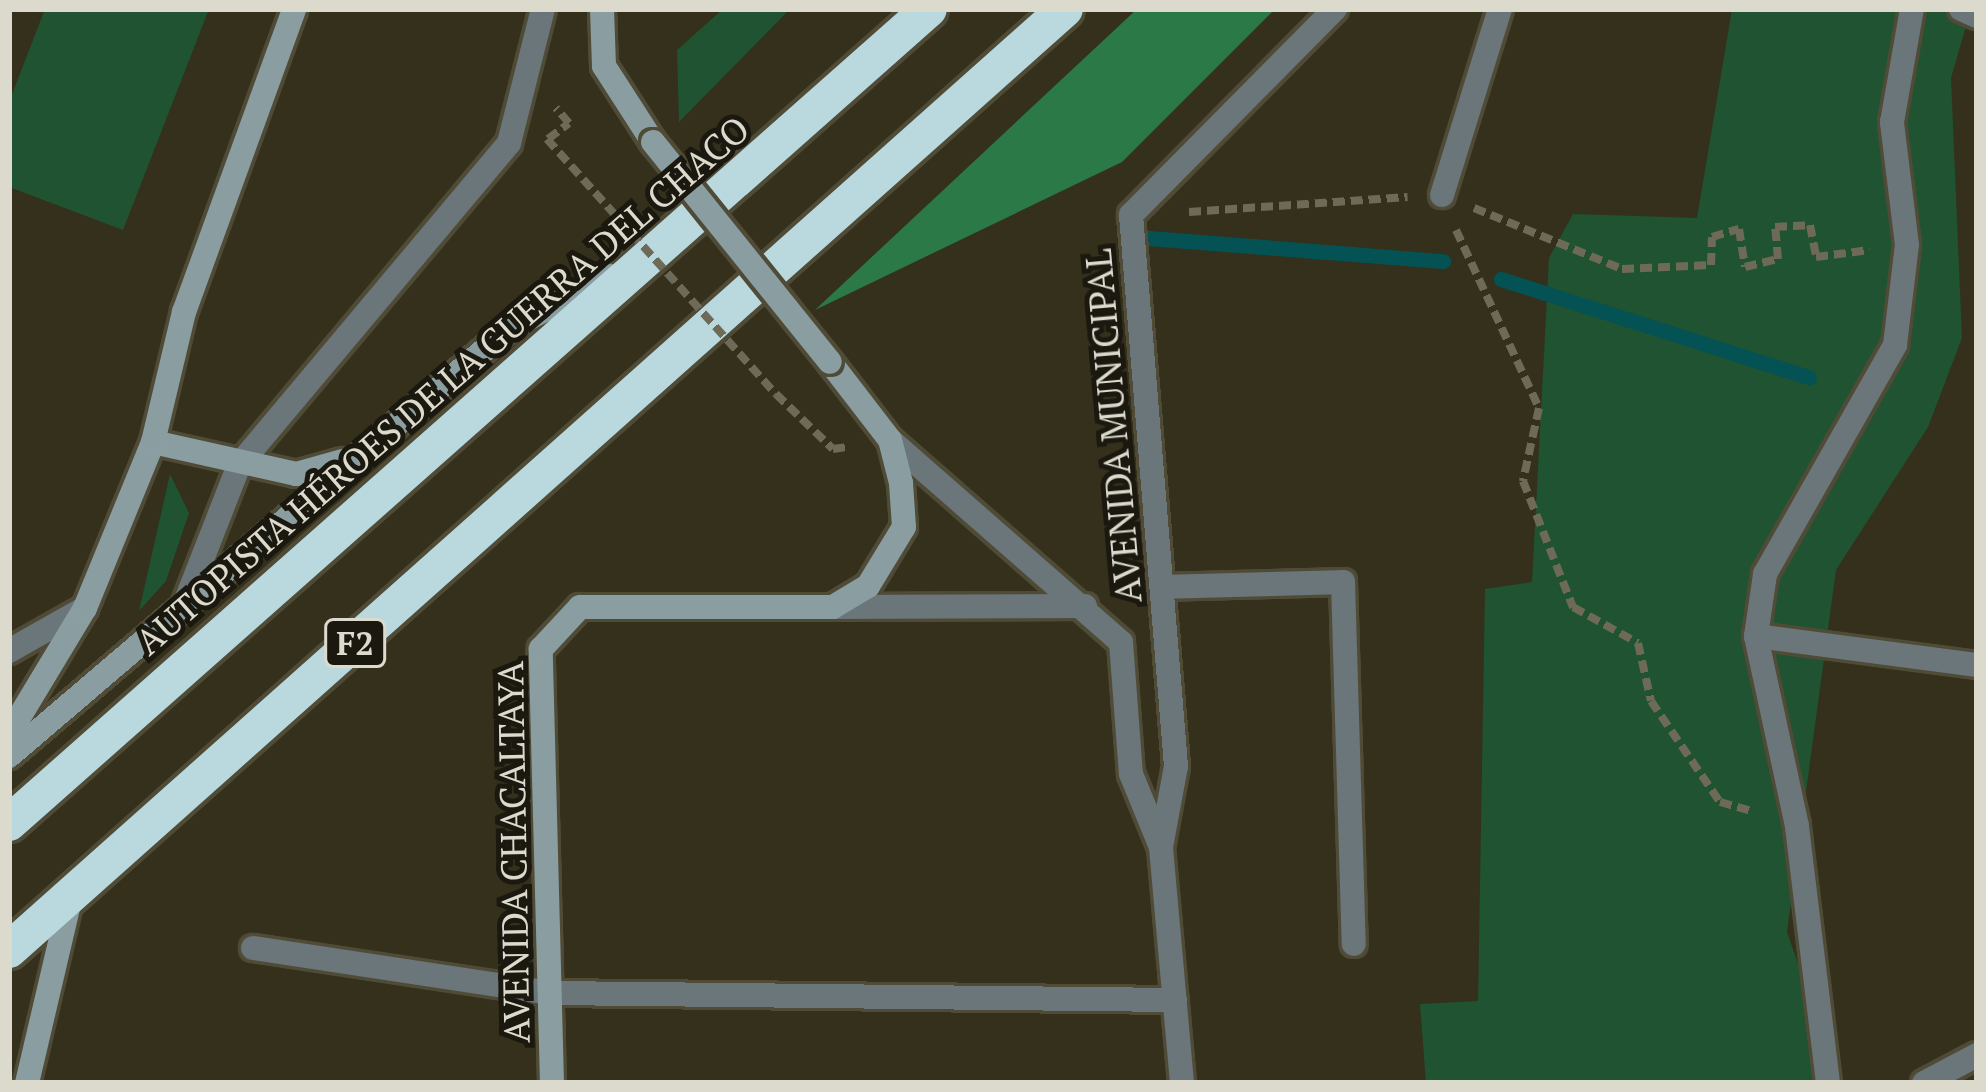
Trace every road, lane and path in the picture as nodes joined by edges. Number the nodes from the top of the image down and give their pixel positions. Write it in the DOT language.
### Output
graph roads {
  1 [pos="294,9"];
  2 [pos="543,9"];
  3 [pos="602,9"];
  4 [pos="929,9"];
  5 [pos="1065,9"];
  6 [pos="1335,9"];
  7 [pos="1500,9"];
  8 [pos="1912,9"];
  9 [pos="1961,9"];
  10 [pos="1977,16"];
  11 [pos="547,140"];
  12 [pos="1442,195"];
  13 [pos="1132,215"];
  14 [pos="671,245"];
  15 [pos="1907,245"];
  16 [pos="890,440"];
  17 [pos="153,442"];
  18 [pos="354,458"];
  19 [pos="239,465"];
  20 [pos="1162,587"];
  21 [pos="1085,606"];
  22 [pos="833,607"];
  23 [pos="85,608"];
  24 [pos="183,608"];
  25 [pos="1756,636"];
  26 [pos="9,651"];
  27 [pos="1977,665"];
  28 [pos="9,734"];
  29 [pos="9,756"];
  30 [pos="9,823"];
  31 [pos="1797,826"];
  32 [pos="1161,847"];
  33 [pos="72,892"];
  34 [pos="1354,944"];
  35 [pos="253,948"];
  36 [pos="9,950"];
  37 [pos="550,993"];
  38 [pos="1174,1000"];
  39 [pos="1977,1055"];
  40 [pos="27,1083"];
  41 [pos="552,1083"];
  42 [pos="1182,1083"];
  43 [pos="1828,1083"];
  44 [pos="1924,1083"];
  1 -- 17 [label="street"];
  2 -- 19 [label="street"];
  3 -- 16 [label="street, bridge"];
  4 -- 14 [label="highway, AUTOPISTA HÉROES DE LA GUERRA DEL CHACO / F2"];
  5 -- 33 [label="highway, F2"];
  6 -- 13 [label="street, AVENIDA MUNICIPAL"];
  7 -- 12 [label="street"];
  8 -- 15 [label="street"];
  9 -- 10 [label="street"];
  11 -- 16 [label="path, bridge"];
  12 -- 13 [label="path"];
  12 -- 15 [label="path"];
  12 -- 31 [label="path"];
  13 -- 20 [label="street, AVENIDA MUNICIPAL"];
  14 -- 18 [label="street"];
  14 -- 30 [label="highway, AUTOPISTA HÉROES DE LA GUERRA DEL CHACO / F2"];
  15 -- 25 [label="street"];
  16 -- 21 [label="street, AVENIDA MUNICIPAL"];
  16 -- 22 [label="street"];
  17 -- 19 [label="street"];
  17 -- 23 [label="street"];
  18 -- 19 [label="street"];
  18 -- 24 [label="street"];
  19 -- 24 [label="street"];
  20 -- 32 [label="street, AVENIDA MUNICIPAL"];
  20 -- 34 [label="street"];
  21 -- 22 [label="street"];
  21 -- 32 [label="street, AVENIDA MUNICIPAL"];
  22 -- 37 [label="street, AVENIDA CHACALTAYA"];
  23 -- 26 [label="street"];
  23 -- 28 [label="street"];
  24 -- 29 [label="street"];
  25 -- 27 [label="street"];
  25 -- 31 [label="street"];
  31 -- 43 [label="street"];
  32 -- 38 [label="street, AVENIDA MUNICIPAL"];
  33 -- 36 [label="highway, F2"];
  33 -- 40 [label="street"];
  35 -- 37 [label="street"];
  37 -- 38 [label="street"];
  37 -- 41 [label="street, AVENIDA CHACALTAYA"];
  38 -- 42 [label="street, AVENIDA MUNICIPAL"];
  39 -- 44 [label="street"];
}
